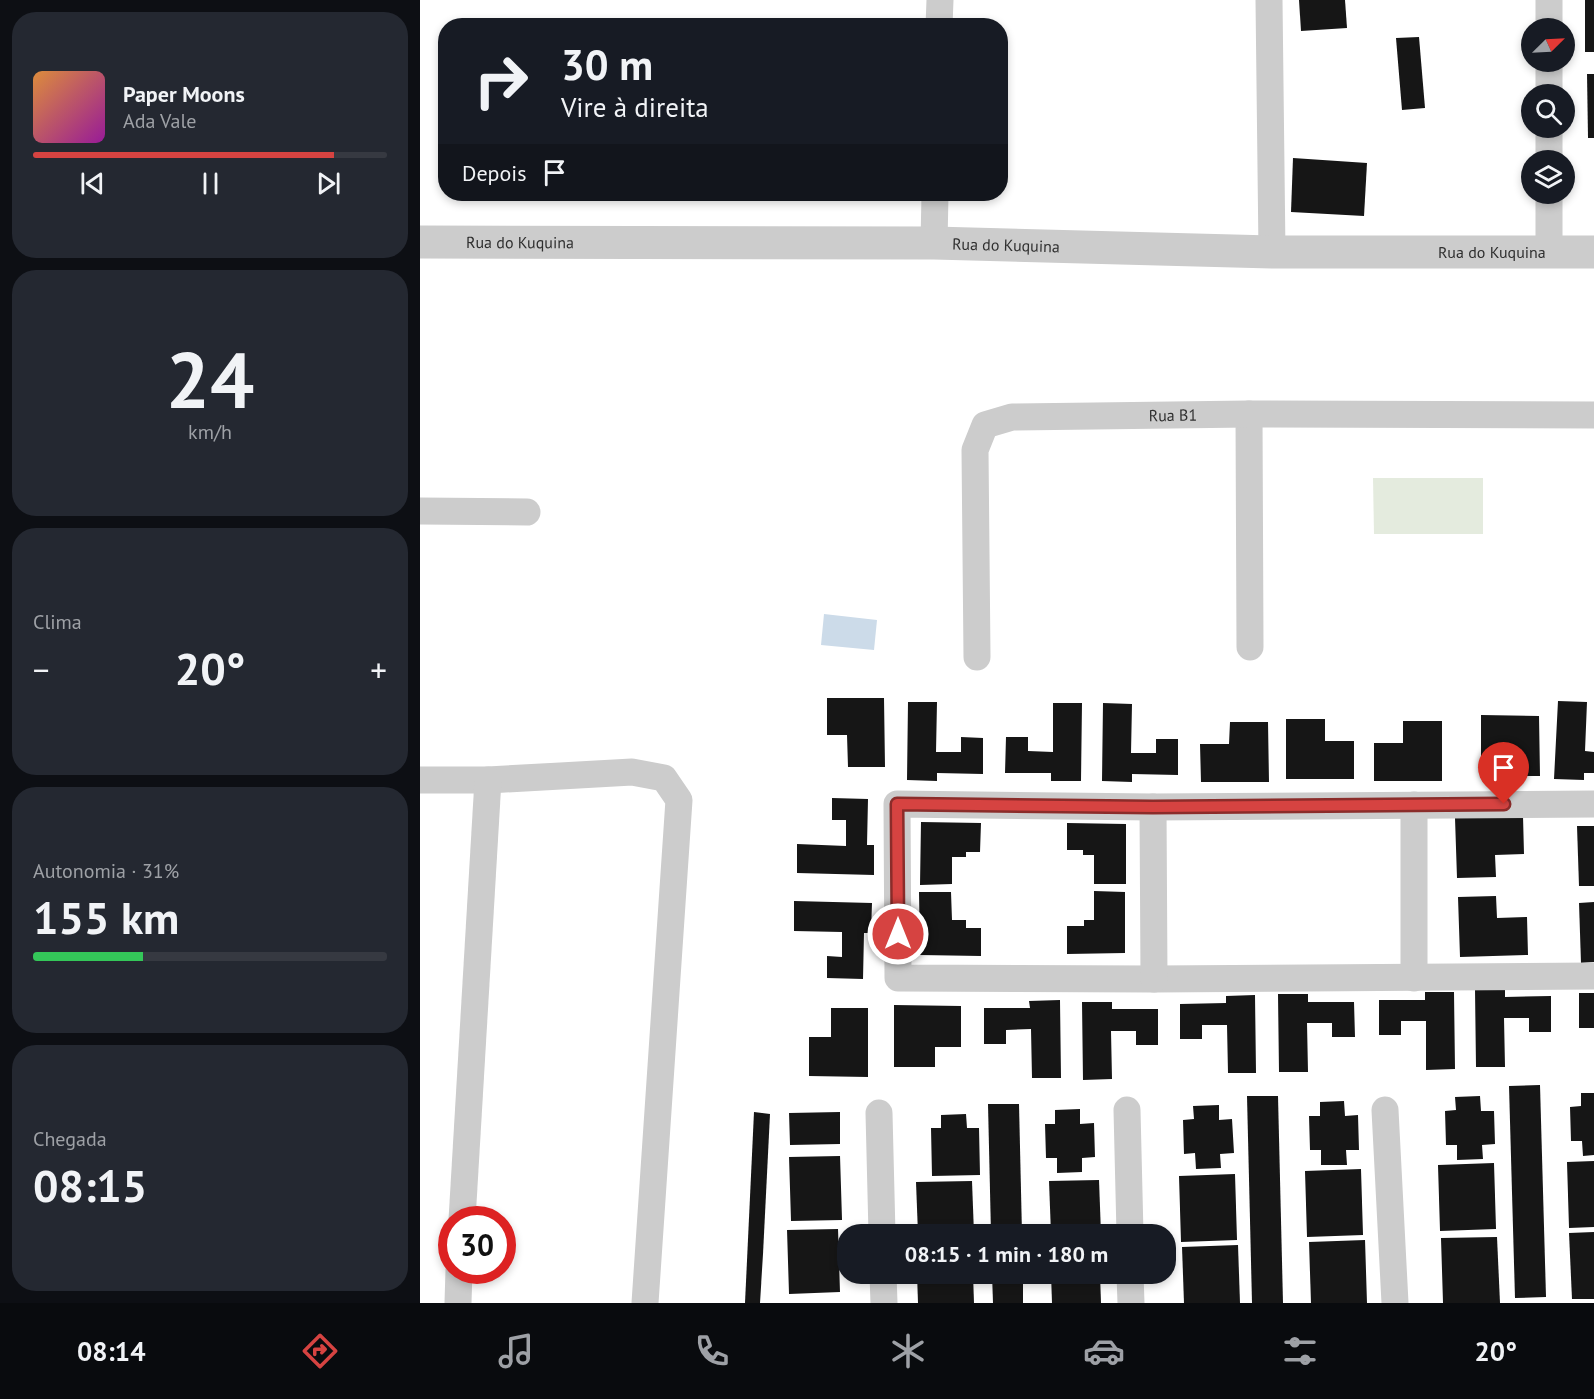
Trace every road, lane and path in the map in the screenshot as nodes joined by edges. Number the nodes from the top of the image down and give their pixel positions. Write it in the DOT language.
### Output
graph roads {
  1 [pos="940,0"];
  2 [pos="1269,0"];
  3 [pos="1549,0"];
  4 [pos="939,18"];
  5 [pos="1549,18"];
  6 [pos="935,201"];
  7 [pos="1549,204"];
  8 [pos="420,242"];
  9 [pos="934,243"];
  10 [pos="1272,252"];
  11 [pos="1549,252"];
  12 [pos="1594,252"];
  13 [pos="1249,414"];
  14 [pos="1594,415"];
  15 [pos="420,511"];
  16 [pos="526,512"];
  17 [pos="1250,647"];
  18 [pos="977,657"];
  19 [pos="420,780"];
  20 [pos="488,780"];
  21 [pos="1594,804"];
  22 [pos="1413,805"];
  23 [pos="1153,807"];
  24 [pos="1594,976"];
  25 [pos="1414,978"];
  26 [pos="1154,979"];
  27 [pos="1127,1110"];
  28 [pos="1385,1110"];
  29 [pos="879,1113"];
  30 [pos="463,1206"];
  31 [pos="882,1224"];
  32 [pos="1130,1224"];
  33 [pos="459,1284"];
  34 [pos="883,1284"];
  35 [pos="1130,1284"];
  36 [pos="458,1303"];
  37 [pos="645,1303"];
  38 [pos="884,1303"];
  39 [pos="1131,1303"];
  40 [pos="1395,1303"];
  1 -- 4 [label="street"];
  2 -- 10 [label="street"];
  3 -- 5 [label="street"];
  6 -- 9 [label="street"];
  7 -- 11 [label="street"];
  8 -- 9 [label="street, Rua do Kuquina"];
  9 -- 10 [label="street, Rua do Kuquina"];
  10 -- 11 [label="street, Rua do Kuquina"];
  11 -- 12 [label="street, Rua do Kuquina"];
  13 -- 14 [label="street, Rua B1"];
  13 -- 17 [label="street"];
  13 -- 18 [label="street, Rua B1"];
  15 -- 16 [label="street"];
  19 -- 20 [label="street"];
  20 -- 30 [label="street"];
  20 -- 37 [label="street"];
  21 -- 22 [label="street"];
  22 -- 23 [label="street"];
  22 -- 25 [label="street"];
  23 -- 26 [label="street"];
  23 -- 26 [label="street"];
  24 -- 25 [label="street"];
  25 -- 26 [label="street"];
  27 -- 32 [label="street"];
  28 -- 40 [label="street"];
  29 -- 31 [label="street"];
  33 -- 36 [label="street"];
  34 -- 38 [label="street"];
  35 -- 39 [label="street"];
}
